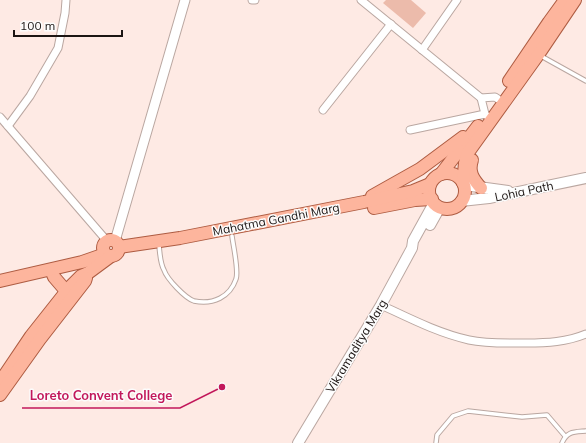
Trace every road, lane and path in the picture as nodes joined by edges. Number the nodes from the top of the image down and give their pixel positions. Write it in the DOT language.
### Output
graph roads {
  1 [pos="66,0"];
  2 [pos="185,0"];
  3 [pos="361,0"];
  4 [pos="458,0"];
  5 [pos="565,0"];
  6 [pos="575,0"];
  7 [pos="391,24"];
  8 [pos="422,50"];
  9 [pos="538,55"];
  10 [pos="586,81"];
  11 [pos="481,98"];
  12 [pos="500,102"];
  13 [pos="323,110"];
  14 [pos="486,115"];
  15 [pos="0,117"];
  16 [pos="8,126"];
  17 [pos="410,130"];
  18 [pos="472,133"];
  19 [pos="441,174"];
  20 [pos="586,178"];
  21 [pos="430,184"];
  22 [pos="463,184"];
  23 [pos="481,188"];
  24 [pos="516,192"];
  25 [pos="461,201"];
  26 [pos="364,202"];
  27 [pos="435,203"];
  28 [pos="232,236"];
  29 [pos="159,246"];
  30 [pos="111,249"];
  31 [pos="51,270"];
  32 [pos="0,273"];
  33 [pos="88,273"];
  34 [pos="0,281"];
  35 [pos="66,290"];
  36 [pos="381,305"];
  37 [pos="586,334"];
  38 [pos="0,382"];
  39 [pos="0,395"];
  40 [pos="586,431"];
  41 [pos="565,436"];
  42 [pos="298,443"];
  43 [pos="436,443"];
  44 [pos="562,443"];
  1 -- 16 [label="street"];
  2 -- 30 [label="street"];
  3 -- 7 [label="street"];
  4 -- 8 [label="street"];
  5 -- 12 [label="main road"];
  6 -- 9 [label="main road"];
  7 -- 8 [label="street"];
  7 -- 13 [label="street"];
  8 -- 11 [label="street"];
  9 -- 10 [label="lane"];
  9 -- 12 [label="main road"];
  11 -- 12 [label="street"];
  11 -- 14 [label="street"];
  12 -- 14 [label="main road"];
  12 -- 22 [label="main road"];
  12 -- 23 [label="main road"];
  14 -- 17 [label="street"];
  14 -- 18 [label="main road"];
  15 -- 16 [label="street"];
  16 -- 30 [label="street"];
  18 -- 19 [label="main road"];
  18 -- 26 [label="main road"];
  19 -- 21 [label="main road"];
  19 -- 22 [label="main road"];
  20 -- 24 [label="main road, Lohia Path"];
  21 -- 26 [label="main road, Mahatma Gandhi Marg"];
  21 -- 27 [label="main road"];
  22 -- 23 [label="main road"];
  22 -- 25 [label="main road"];
  23 -- 24 [label="main road"];
  24 -- 25 [label="main road, Lohia Path"];
  25 -- 27 [label="main road"];
  26 -- 30 [label="main road, Mahatma Gandhi Marg"];
  27 -- 28 [label="main road, Mahatma Gandhi Marg"];
  27 -- 36 [label="main road, Vikramaditya Marg"];
  28 -- 29 [label="main road, Mahatma Gandhi Marg"];
  28 -- 29 [label="lane"];
  29 -- 30 [label="main road, Mahatma Gandhi Marg"];
  30 -- 31 [label="main road, Mahatma Gandhi Marg"];
  30 -- 32 [label="main road, Mahatma Gandhi Marg"];
  30 -- 33 [label="main road"];
  31 -- 34 [label="main road, Mahatma Gandhi Marg"];
  31 -- 35 [label="main road"];
  33 -- 35 [label="main road"];
  33 -- 39 [label="main road"];
  35 -- 38 [label="main road"];
  36 -- 37 [label="street"];
  36 -- 42 [label="main road, Vikramaditya Marg"];
  40 -- 41 [label="lane"];
  41 -- 43 [label="lane"];
  41 -- 44 [label="lane"];
}
